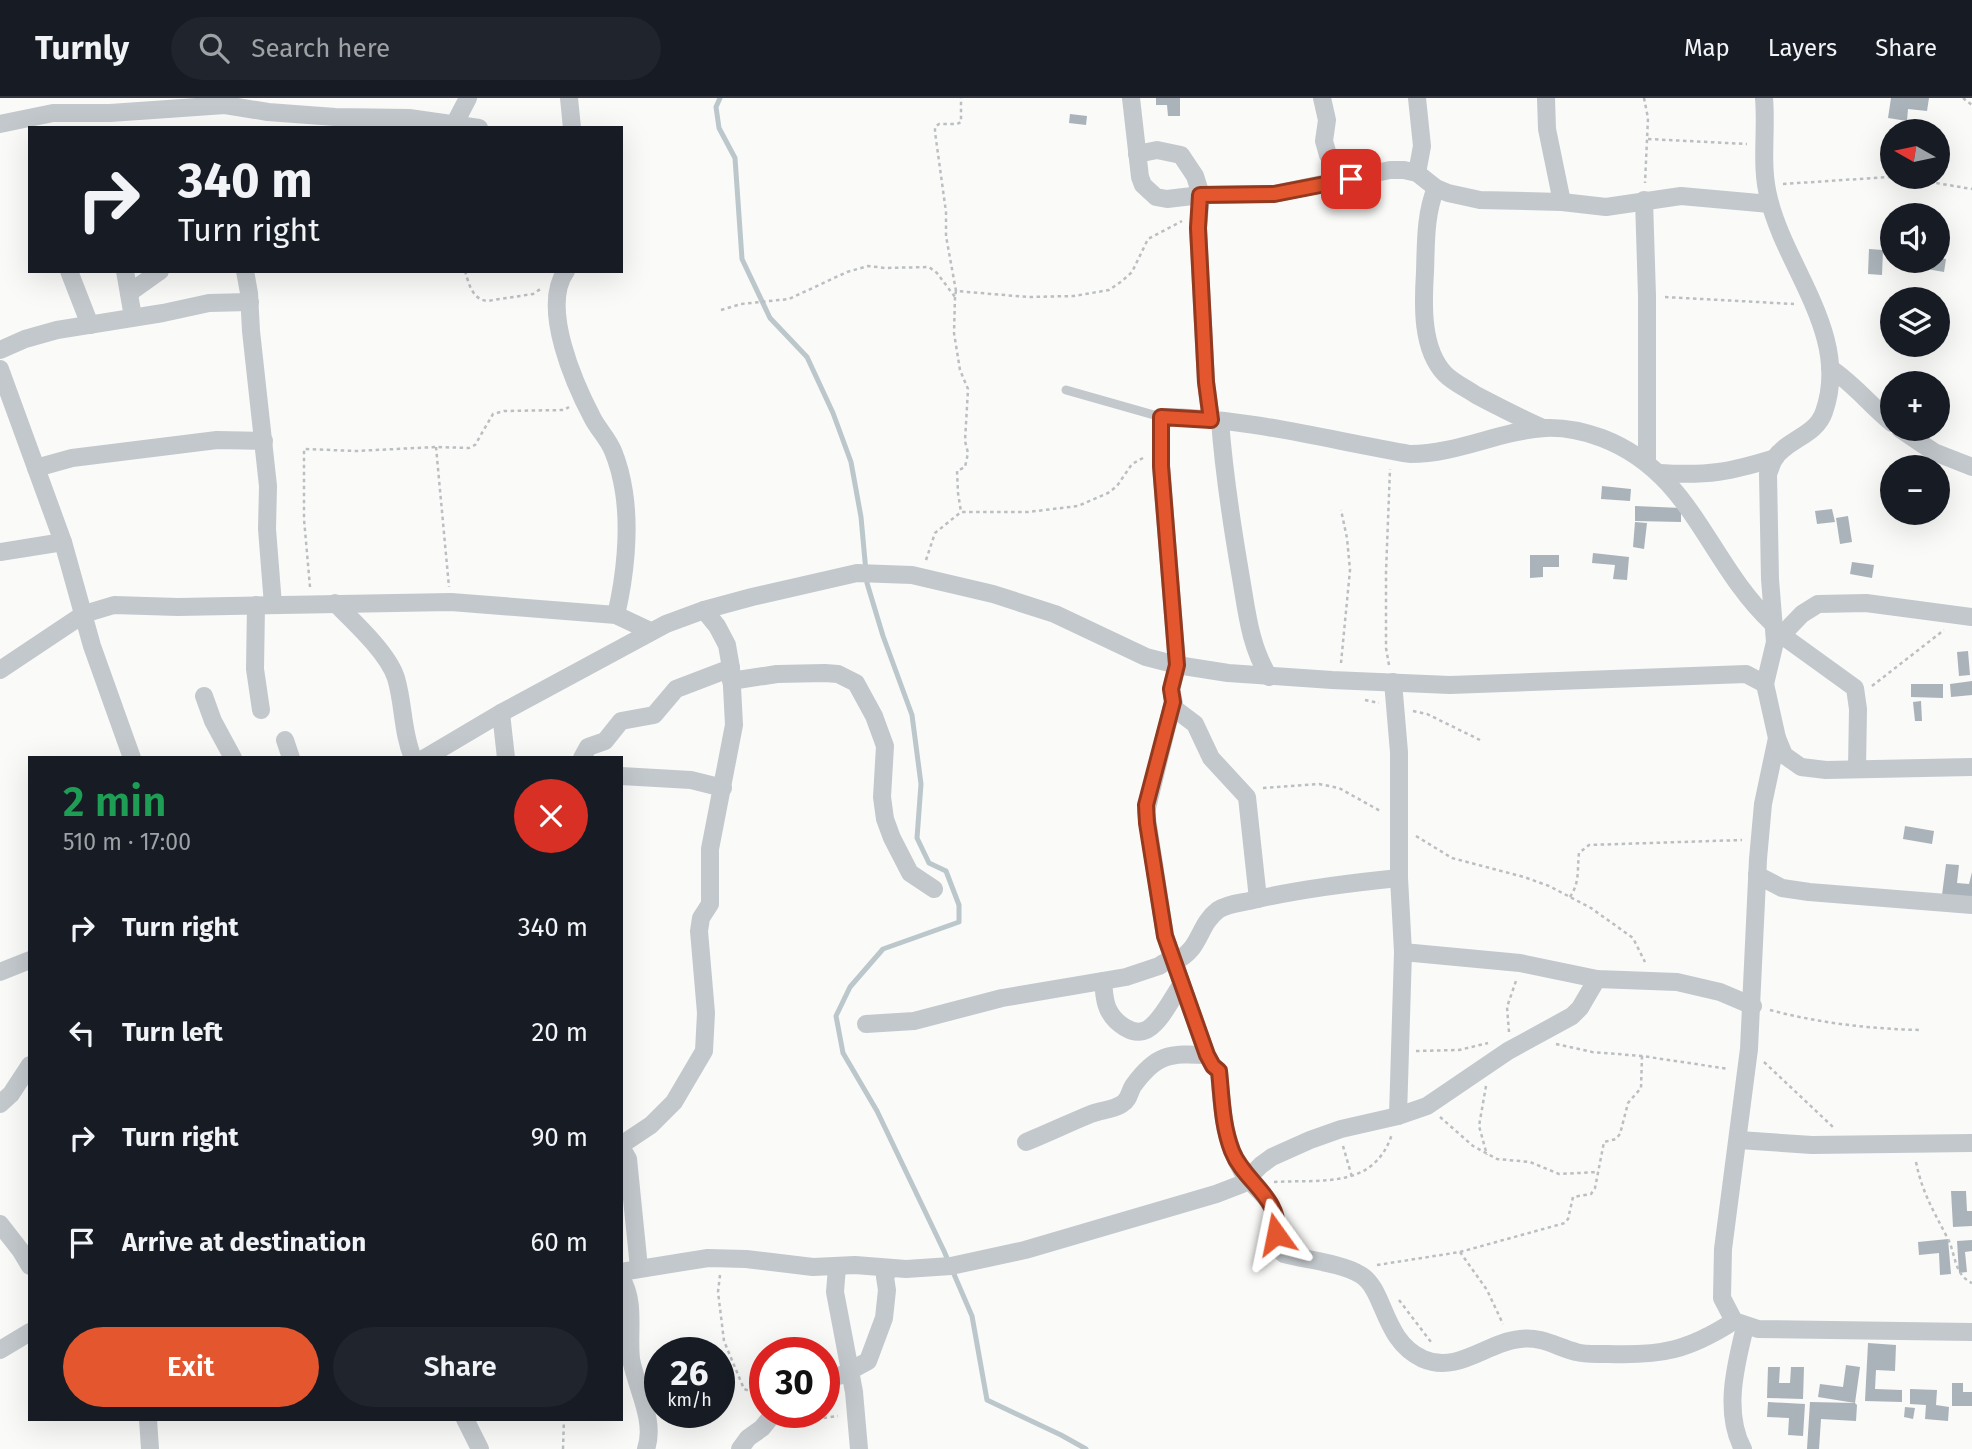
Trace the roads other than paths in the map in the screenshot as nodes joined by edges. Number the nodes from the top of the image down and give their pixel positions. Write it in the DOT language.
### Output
graph roads {
  1 [pos="468,98"];
  2 [pos="569,98"];
  3 [pos="1131,98"];
  4 [pos="1322,98"];
  5 [pos="1417,98"];
  6 [pos="1546,98"];
  7 [pos="1764,98"];
  8 [pos="258,111"];
  9 [pos="99,121"];
  10 [pos="43,122"];
  11 [pos="455,123"];
  12 [pos="0,124"];
  13 [pos="469,126"];
  14 [pos="572,126"];
  15 [pos="1137,154"];
  16 [pos="1417,173"];
  17 [pos="1351,179"];
  18 [pos="1436,188"];
  19 [pos="1768,197"];
  20 [pos="1644,200"];
  21 [pos="1200,202"];
  22 [pos="1562,202"];
  23 [pos="70,273"];
  24 [pos="125,273"];
  25 [pos="157,273"];
  26 [pos="245,273"];
  27 [pos="564,273"];
  28 [pos="129,293"];
  29 [pos="250,302"];
  30 [pos="134,317"];
  31 [pos="90,324"];
  32 [pos="0,350"];
  33 [pos="1830,368"];
  34 [pos="0,369"];
  35 [pos="1066,390"];
  36 [pos="1880,413"];
  37 [pos="1161,417"];
  38 [pos="1216,420"];
  39 [pos="1543,428"];
  40 [pos="264,441"];
  41 [pos="1918,441"];
  42 [pos="1775,458"];
  43 [pos="1972,467"];
  44 [pos="36,468"];
  45 [pos="1654,468"];
  46 [pos="63,542"];
  47 [pos="0,552"];
  48 [pos="335,603"];
  49 [pos="264,605"];
  50 [pos="704,610"];
  51 [pos="84,614"];
  52 [pos="616,615"];
  53 [pos="1966,617"];
  54 [pos="650,631"];
  55 [pos="1777,634"];
  56 [pos="1177,665"];
  57 [pos="0,670"];
  58 [pos="731,674"];
  59 [pos="1269,677"];
  60 [pos="1393,682"];
  61 [pos="1765,684"];
  62 [pos="204,696"];
  63 [pos="1173,702"];
  64 [pos="261,710"];
  65 [pos="501,713"];
  66 [pos="1776,738"];
  67 [pos="285,740"];
  68 [pos="131,756"];
  69 [pos="232,756"];
  70 [pos="290,756"];
  71 [pos="412,756"];
  72 [pos="428,756"];
  73 [pos="506,756"];
  74 [pos="583,756"];
  75 [pos="1972,767"];
  76 [pos="1857,769"];
  77 [pos="623,776"];
  78 [pos="723,788"];
  79 [pos="1757,874"];
  80 [pos="1399,878"];
  81 [pos="934,889"];
  82 [pos="1258,898"];
  83 [pos="1972,905"];
  84 [pos="1403,951"];
  85 [pos="1173,960"];
  86 [pos="28,961"];
  87 [pos="0,972"];
  88 [pos="1597,979"];
  89 [pos="1103,981"];
  90 [pos="1181,985"];
  91 [pos="1753,1006"];
  92 [pos="866,1024"];
  93 [pos="1207,1055"];
  94 [pos="28,1072"];
  95 [pos="23,1089"];
  96 [pos="0,1104"];
  97 [pos="1398,1116"];
  98 [pos="1739,1140"];
  99 [pos="1026,1142"];
  100 [pos="1972,1143"];
  101 [pos="623,1145"];
  102 [pos="623,1150"];
  103 [pos="1253,1183"];
  104 [pos="0,1224"];
  105 [pos="28,1262"];
  106 [pos="837,1267"];
  107 [pos="890,1268"];
  108 [pos="630,1270"];
  109 [pos="623,1282"];
  110 [pos="1740,1324"];
  111 [pos="1972,1332"];
  112 [pos="28,1333"];
  113 [pos="0,1350"];
  114 [pos="850,1371"];
  115 [pos="840,1375"];
  116 [pos="148,1421"];
  117 [pos="466,1421"];
  118 [pos="150,1449"];
  119 [pos="480,1449"];
  120 [pos="646,1449"];
  121 [pos="859,1449"];
  122 [pos="1743,1449"];
  1 -- 11 [label="street"];
  2 -- 14 [label="street"];
  3 -- 15 [label="street"];
  4 -- 17 [label="street"];
  5 -- 16 [label="street"];
  6 -- 22 [label="street"];
  7 -- 19 [label="street"];
  8 -- 9 [label="street"];
  8 -- 11 [label="street"];
  9 -- 10 [label="street"];
  10 -- 12 [label="street"];
  11 -- 13 [label="street"];
  15 -- 21 [label="street"];
  15 -- 21 [label="street"];
  16 -- 17 [label="street"];
  16 -- 18 [label="street"];
  17 -- 21 [label="street"];
  18 -- 22 [label="street"];
  18 -- 39 [label="street"];
  19 -- 20 [label="street"];
  19 -- 33 [label="street"];
  20 -- 22 [label="street"];
  20 -- 45 [label="street"];
  21 -- 38 [label="street"];
  23 -- 31 [label="street"];
  24 -- 28 [label="street"];
  25 -- 28 [label="street"];
  26 -- 29 [label="street"];
  27 -- 52 [label="street"];
  28 -- 30 [label="street"];
  29 -- 30 [label="street"];
  29 -- 40 [label="street"];
  30 -- 31 [label="street"];
  31 -- 32 [label="street"];
  33 -- 36 [label="street"];
  33 -- 42 [label="street"];
  34 -- 44 [label="street"];
  35 -- 37 [label="lane"];
  37 -- 38 [label="street"];
  37 -- 56 [label="street"];
  38 -- 39 [label="street"];
  38 -- 59 [label="street"];
  39 -- 45 [label="street"];
  40 -- 44 [label="street"];
  40 -- 49 [label="street"];
  41 -- 43 [label="street"];
  42 -- 45 [label="street"];
  42 -- 55 [label="street"];
  44 -- 46 [label="street"];
  45 -- 55 [label="street"];
  46 -- 47 [label="street"];
  46 -- 51 [label="street"];
  48 -- 49 [label="street"];
  48 -- 52 [label="street"];
  48 -- 71 [label="street"];
  49 -- 51 [label="street"];
  49 -- 64 [label="street"];
  50 -- 54 [label="street"];
  50 -- 56 [label="street"];
  50 -- 58 [label="street"];
  51 -- 57 [label="street"];
  51 -- 68 [label="street"];
  52 -- 54 [label="street"];
  53 -- 55 [label="street"];
  54 -- 65 [label="street"];
  55 -- 61 [label="street"];
  55 -- 76 [label="street"];
  56 -- 59 [label="street"];
  56 -- 63 [label="street"];
  58 -- 74 [label="street"];
  58 -- 78 [label="street"];
  58 -- 81 [label="street"];
  59 -- 60 [label="street"];
  60 -- 61 [label="street"];
  60 -- 80 [label="street"];
  61 -- 66 [label="street"];
  62 -- 69 [label="street"];
  63 -- 82 [label="street"];
  63 -- 85 [label="street"];
  65 -- 72 [label="street"];
  65 -- 73 [label="street"];
  66 -- 76 [label="street"];
  66 -- 79 [label="street"];
  67 -- 70 [label="street"];
  75 -- 76 [label="street"];
  77 -- 78 [label="street"];
  78 -- 101 [label="street"];
  79 -- 83 [label="street"];
  79 -- 91 [label="street"];
  80 -- 82 [label="street"];
  80 -- 84 [label="street"];
  82 -- 85 [label="street"];
  84 -- 88 [label="street"];
  84 -- 97 [label="street"];
  85 -- 89 [label="street"];
  85 -- 90 [label="street"];
  86 -- 87 [label="street"];
  88 -- 91 [label="street"];
  88 -- 97 [label="street"];
  89 -- 90 [label="street"];
  89 -- 92 [label="street"];
  90 -- 93 [label="street"];
  91 -- 98 [label="street"];
  93 -- 99 [label="street"];
  93 -- 103 [label="street"];
  94 -- 95 [label="street"];
  95 -- 96 [label="street"];
  97 -- 103 [label="street"];
  98 -- 100 [label="street"];
  98 -- 110 [label="street"];
  102 -- 108 [label="street"];
  103 -- 107 [label="street"];
  103 -- 110 [label="street"];
  104 -- 105 [label="street"];
  106 -- 107 [label="street"];
  106 -- 108 [label="street"];
  106 -- 114 [label="street"];
  107 -- 114 [label="street"];
  109 -- 120 [label="street"];
  110 -- 111 [label="street"];
  110 -- 122 [label="street"];
  112 -- 113 [label="street"];
  114 -- 115 [label="street"];
  114 -- 121 [label="street"];
  116 -- 118 [label="street"];
  117 -- 119 [label="street"];
}
